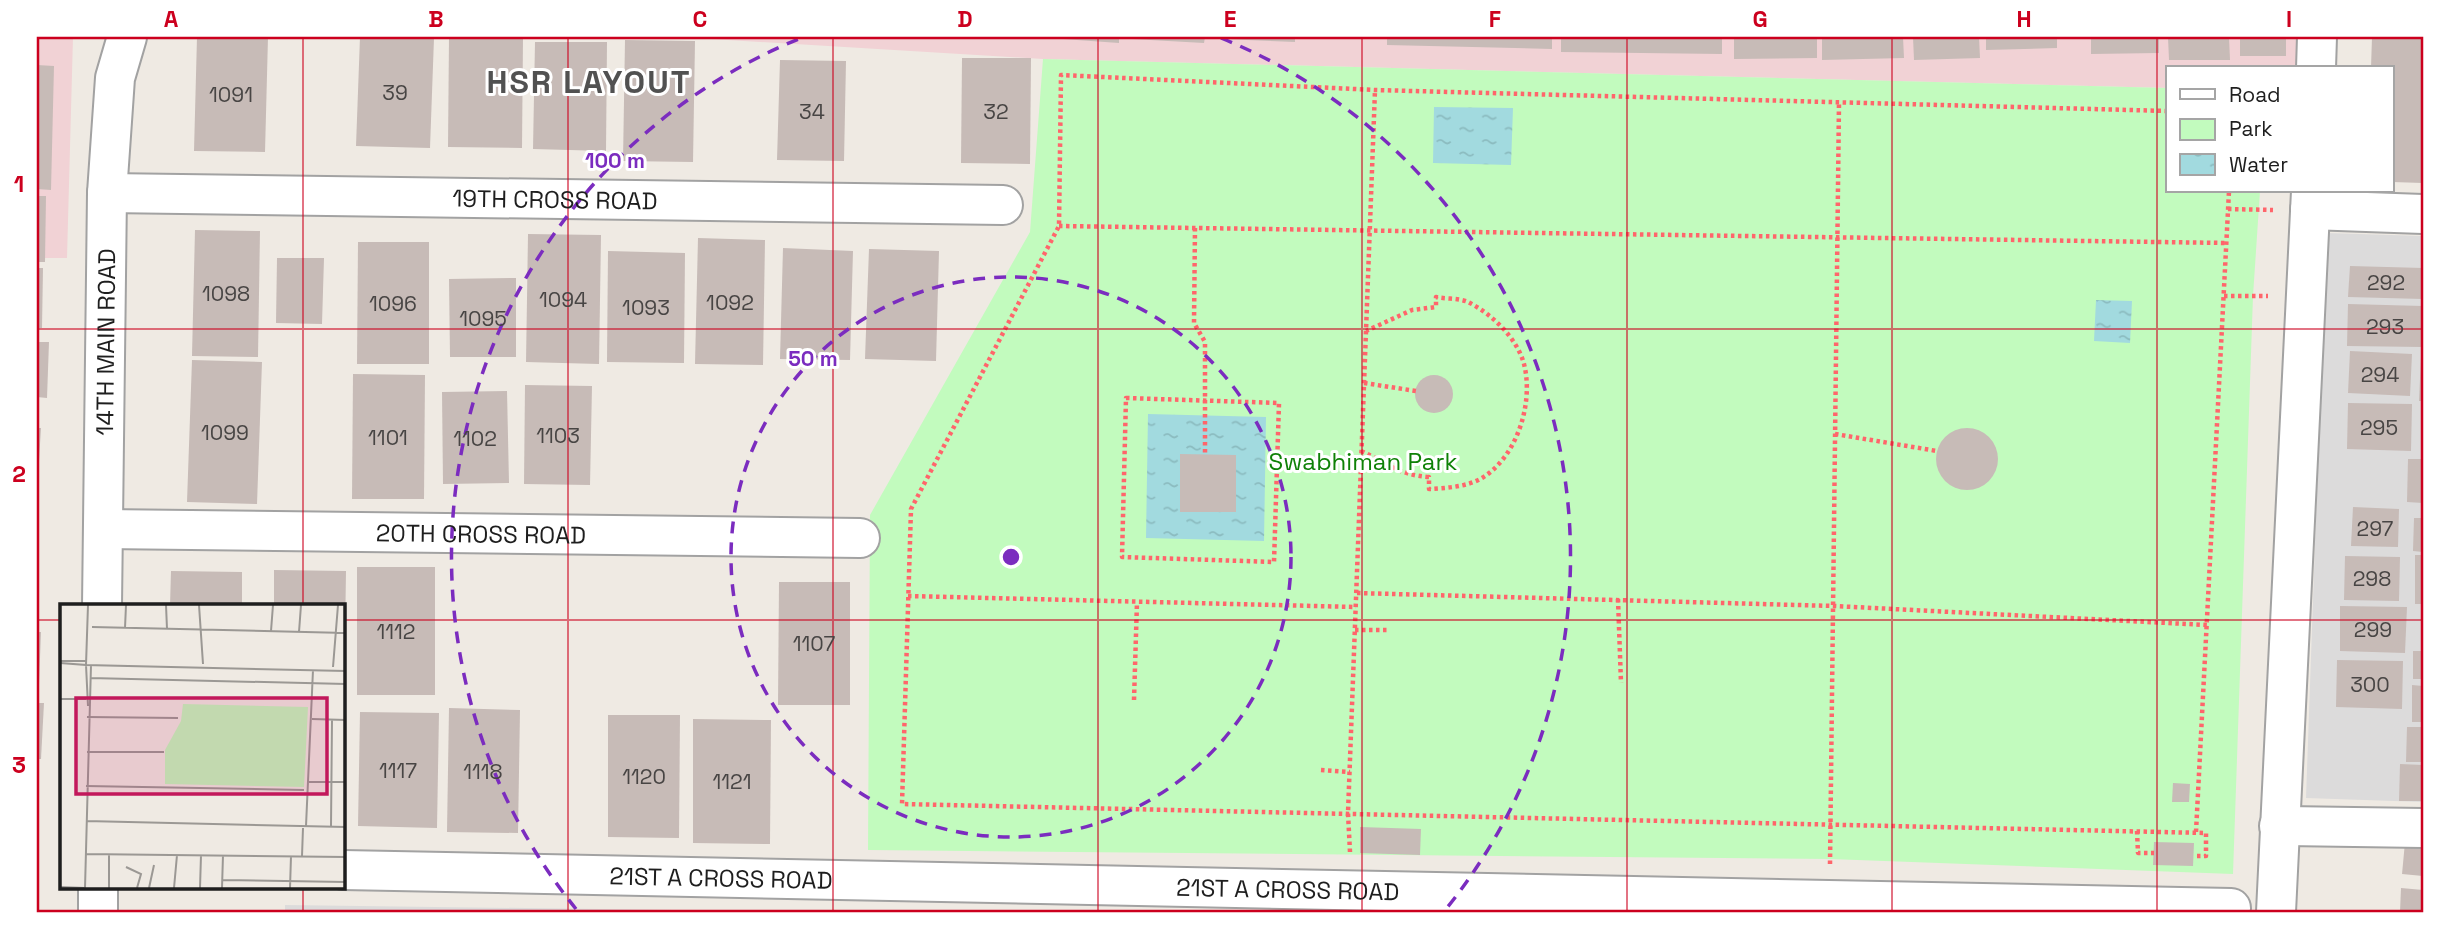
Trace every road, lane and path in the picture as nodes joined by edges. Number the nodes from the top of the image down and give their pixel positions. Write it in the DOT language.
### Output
graph roads {
  1 [pos="99,37"];
  2 [pos="128,37"];
  3 [pos="2317,37"];
  4 [pos="2316,66"];
  5 [pos="115,78"];
  6 [pos="1375,90"];
  7 [pos="1839,102"];
  8 [pos="2166,111"];
  9 [pos="2229,192"];
  10 [pos="107,193"];
  11 [pos="2311,200"];
  12 [pos="1003,205"];
  13 [pos="2423,214"];
  14 [pos="1059,226"];
  15 [pos="1195,228"];
  16 [pos="1369,230"];
  17 [pos="1838,238"];
  18 [pos="2226,243"];
  19 [pos="1366,331"];
  20 [pos="1364,383"];
  21 [pos="1416,391"];
  22 [pos="1205,401"];
  23 [pos="1835,434"];
  24 [pos="1362,452"];
  25 [pos="1937,452"];
  26 [pos="1205,454"];
  27 [pos="103,530"];
  28 [pos="860,538"];
  29 [pos="1357,593"];
  30 [pos="908,596"];
  31 [pos="1618,599"];
  32 [pos="1137,602"];
  33 [pos="102,604"];
  34 [pos="1834,606"];
  35 [pos="1356,607"];
  36 [pos="2207,625"];
  37 [pos="1355,630"];
  38 [pos="1387,630"];
  39 [pos="1621,683"];
  40 [pos="1134,700"];
  41 [pos="1321,770"];
  42 [pos="1350,772"];
  43 [pos="1348,813"];
  44 [pos="1830,824"];
  45 [pos="2279,826"];
  46 [pos="2423,828"];
  47 [pos="2137,831"];
  48 [pos="2196,832"];
  49 [pos="2154,853"];
  50 [pos="2194,856"];
  51 [pos="345,870"];
  52 [pos="98,890"];
  53 [pos="2231,908"];
  54 [pos="98,912"];
  55 [pos="2276,912"];
  1 -- 5 [label="street, 14TH MAIN ROAD"];
  2 -- 5 [label="street, 14TH MAIN ROAD"];
  3 -- 4 [label="street"];
  5 -- 10 [label="street, 14TH MAIN ROAD"];
  6 -- 7 [label="path"];
  6 -- 14 [label="path"];
  6 -- 16 [label="path"];
  7 -- 8 [label="path"];
  7 -- 17 [label="path"];
  9 -- 18 [label="path"];
  10 -- 12 [label="street, 19TH CROSS ROAD"];
  10 -- 27 [label="street, 14TH MAIN ROAD"];
  11 -- 13 [label="street"];
  11 -- 45 [label="street"];
  14 -- 15 [label="path"];
  14 -- 30 [label="path"];
  15 -- 16 [label="path"];
  15 -- 22 [label="path"];
  16 -- 17 [label="path"];
  16 -- 19 [label="path"];
  17 -- 18 [label="path"];
  17 -- 23 [label="path"];
  18 -- 36 [label="path"];
  19 -- 20 [label="path"];
  19 -- 24 [label="path"];
  20 -- 21 [label="path"];
  20 -- 24 [label="path"];
  22 -- 22 [label="path"];
  22 -- 26 [label="path"];
  23 -- 25 [label="path"];
  23 -- 34 [label="path"];
  24 -- 29 [label="path"];
  27 -- 28 [label="street, 20TH CROSS ROAD"];
  27 -- 33 [label="street, 14TH MAIN ROAD"];
  29 -- 31 [label="path"];
  29 -- 35 [label="path"];
  30 -- 32 [label="path"];
  30 -- 43 [label="path"];
  31 -- 34 [label="path"];
  31 -- 39 [label="path"];
  32 -- 35 [label="path"];
  32 -- 40 [label="path"];
  34 -- 36 [label="path"];
  34 -- 44 [label="path"];
  35 -- 37 [label="path"];
  36 -- 48 [label="path"];
  37 -- 38 [label="path"];
  37 -- 42 [label="path"];
  41 -- 42 [label="path"];
  42 -- 43 [label="path"];
  43 -- 44 [label="path"];
  44 -- 47 [label="path"];
  45 -- 46 [label="street"];
  45 -- 55 [label="street"];
  47 -- 48 [label="path"];
  47 -- 49 [label="path"];
  48 -- 50 [label="path"];
  51 -- 53 [label="street, 21ST A CROSS ROAD"];
  52 -- 54 [label="street"];
}
